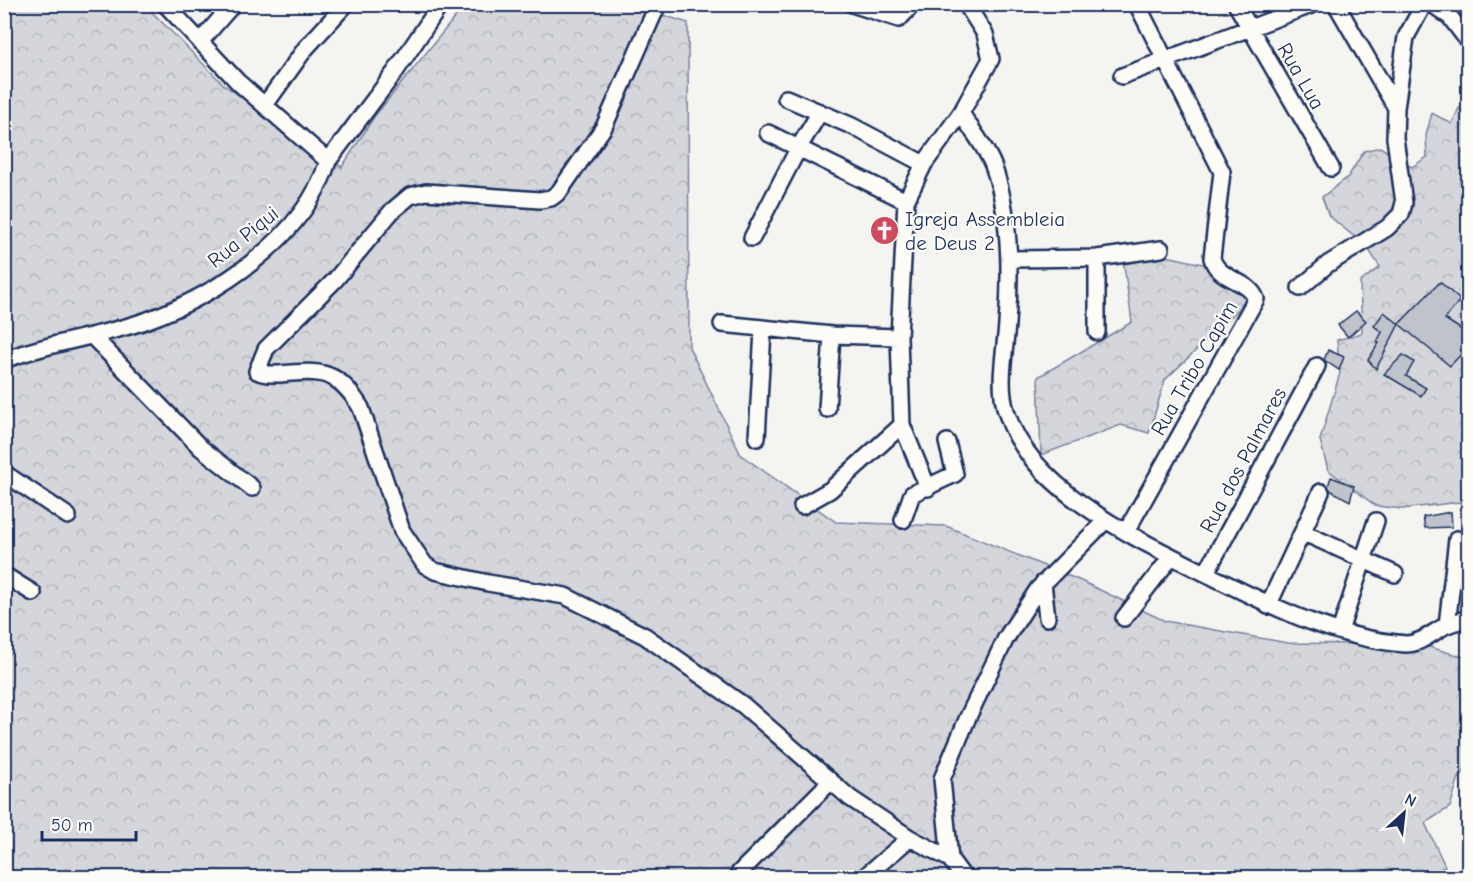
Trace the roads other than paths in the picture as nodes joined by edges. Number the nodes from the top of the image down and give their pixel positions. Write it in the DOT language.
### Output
graph roads {
  1 [pos="165,4"];
  2 [pos="233,4"];
  3 [pos="346,4"];
  4 [pos="441,4"];
  5 [pos="658,4"];
  6 [pos="852,4"];
  7 [pos="913,4"];
  8 [pos="966,4"];
  9 [pos="1137,4"];
  10 [pos="1236,4"];
  11 [pos="1314,4"];
  12 [pos="1336,4"];
  13 [pos="1424,4"];
  14 [pos="1432,4"];
  15 [pos="1249,29"];
  16 [pos="1468,41"];
  17 [pos="200,42"];
  18 [pos="1166,61"];
  19 [pos="1122,76"];
  20 [pos="786,98"];
  21 [pos="265,105"];
  22 [pos="1396,108"];
  23 [pos="820,112"];
  24 [pos="961,113"];
  25 [pos="768,133"];
  26 [pos="799,147"];
  27 [pos="328,161"];
  28 [pos="924,164"];
  29 [pos="1331,168"];
  30 [pos="906,201"];
  31 [pos="752,238"];
  32 [pos="1161,249"];
  33 [pos="1010,258"];
  34 [pos="1097,258"];
  35 [pos="1300,288"];
  36 [pos="722,324"];
  37 [pos="763,330"];
  38 [pos="1097,332"];
  39 [pos="832,335"];
  40 [pos="92,336"];
  41 [pos="899,337"];
  42 [pos="4,360"];
  43 [pos="1317,366"];
  44 [pos="827,409"];
  45 [pos="902,425"];
  46 [pos="757,438"];
  47 [pos="947,442"];
  48 [pos="4,473"];
  49 [pos="252,488"];
  50 [pos="928,488"];
  51 [pos="1321,492"];
  52 [pos="802,506"];
  53 [pos="68,516"];
  54 [pos="903,520"];
  55 [pos="1105,521"];
  56 [pos="1376,521"];
  57 [pos="1126,532"];
  58 [pos="1304,533"];
  59 [pos="1457,539"];
  60 [pos="1171,557"];
  61 [pos="1364,559"];
  62 [pos="1206,573"];
  63 [pos="1395,574"];
  64 [pos="4,575"];
  65 [pos="1043,583"];
  66 [pos="33,593"];
  67 [pos="1268,606"];
  68 [pos="1047,618"];
  69 [pos="1124,618"];
  70 [pos="1468,618"];
  71 [pos="1447,625"];
  72 [pos="1340,631"];
  73 [pos="830,782"];
  74 [pos="910,838"];
  75 [pos="950,859"];
  76 [pos="739,873"];
  77 [pos="863,878"];
  78 [pos="964,878"];
  1 -- 17 [label="street"];
  2 -- 17 [label="street"];
  3 -- 21 [label="street"];
  4 -- 27 [label="street, Rua Piqui"];
  5 -- 73 [label="street"];
  6 -- 7 [label="street"];
  8 -- 24 [label="street"];
  9 -- 18 [label="street, Rua Tribo Capim"];
  10 -- 15 [label="street, Rua Lua"];
  11 -- 15 [label="street"];
  12 -- 22 [label="street"];
  13 -- 22 [label="street"];
  14 -- 16 [label="street"];
  15 -- 18 [label="street"];
  15 -- 29 [label="street, Rua Lua"];
  17 -- 21 [label="street"];
  18 -- 19 [label="street"];
  18 -- 57 [label="street, Rua Tribo Capim"];
  20 -- 23 [label="street"];
  21 -- 27 [label="street"];
  22 -- 35 [label="street"];
  23 -- 26 [label="street"];
  23 -- 28 [label="street"];
  24 -- 28 [label="street"];
  24 -- 33 [label="street"];
  25 -- 26 [label="street"];
  26 -- 30 [label="street"];
  26 -- 31 [label="street"];
  27 -- 40 [label="street, Rua Piqui"];
  28 -- 30 [label="street"];
  30 -- 41 [label="street"];
  32 -- 34 [label="street"];
  33 -- 34 [label="street"];
  33 -- 55 [label="street"];
  34 -- 38 [label="street"];
  36 -- 37 [label="street"];
  37 -- 39 [label="street"];
  37 -- 46 [label="street"];
  39 -- 41 [label="street"];
  39 -- 44 [label="street"];
  40 -- 42 [label="street, Rua Piqui"];
  40 -- 49 [label="street"];
  41 -- 45 [label="street"];
  43 -- 62 [label="street, Rua dos Palmares"];
  45 -- 50 [label="street"];
  45 -- 52 [label="street"];
  47 -- 50 [label="street"];
  48 -- 53 [label="street"];
  50 -- 54 [label="street"];
  51 -- 58 [label="street"];
  55 -- 57 [label="street"];
  55 -- 65 [label="street"];
  56 -- 61 [label="street"];
  57 -- 60 [label="street"];
  58 -- 61 [label="street"];
  58 -- 67 [label="street"];
  59 -- 71 [label="street"];
  60 -- 62 [label="street"];
  60 -- 69 [label="street"];
  61 -- 63 [label="street"];
  61 -- 72 [label="street"];
  62 -- 67 [label="street"];
  64 -- 66 [label="street"];
  65 -- 68 [label="street"];
  65 -- 75 [label="street"];
  67 -- 72 [label="street"];
  70 -- 71 [label="street"];
  71 -- 72 [label="street"];
  73 -- 74 [label="street"];
  73 -- 76 [label="street"];
  74 -- 75 [label="street"];
  74 -- 77 [label="street"];
  75 -- 78 [label="street"];
}
